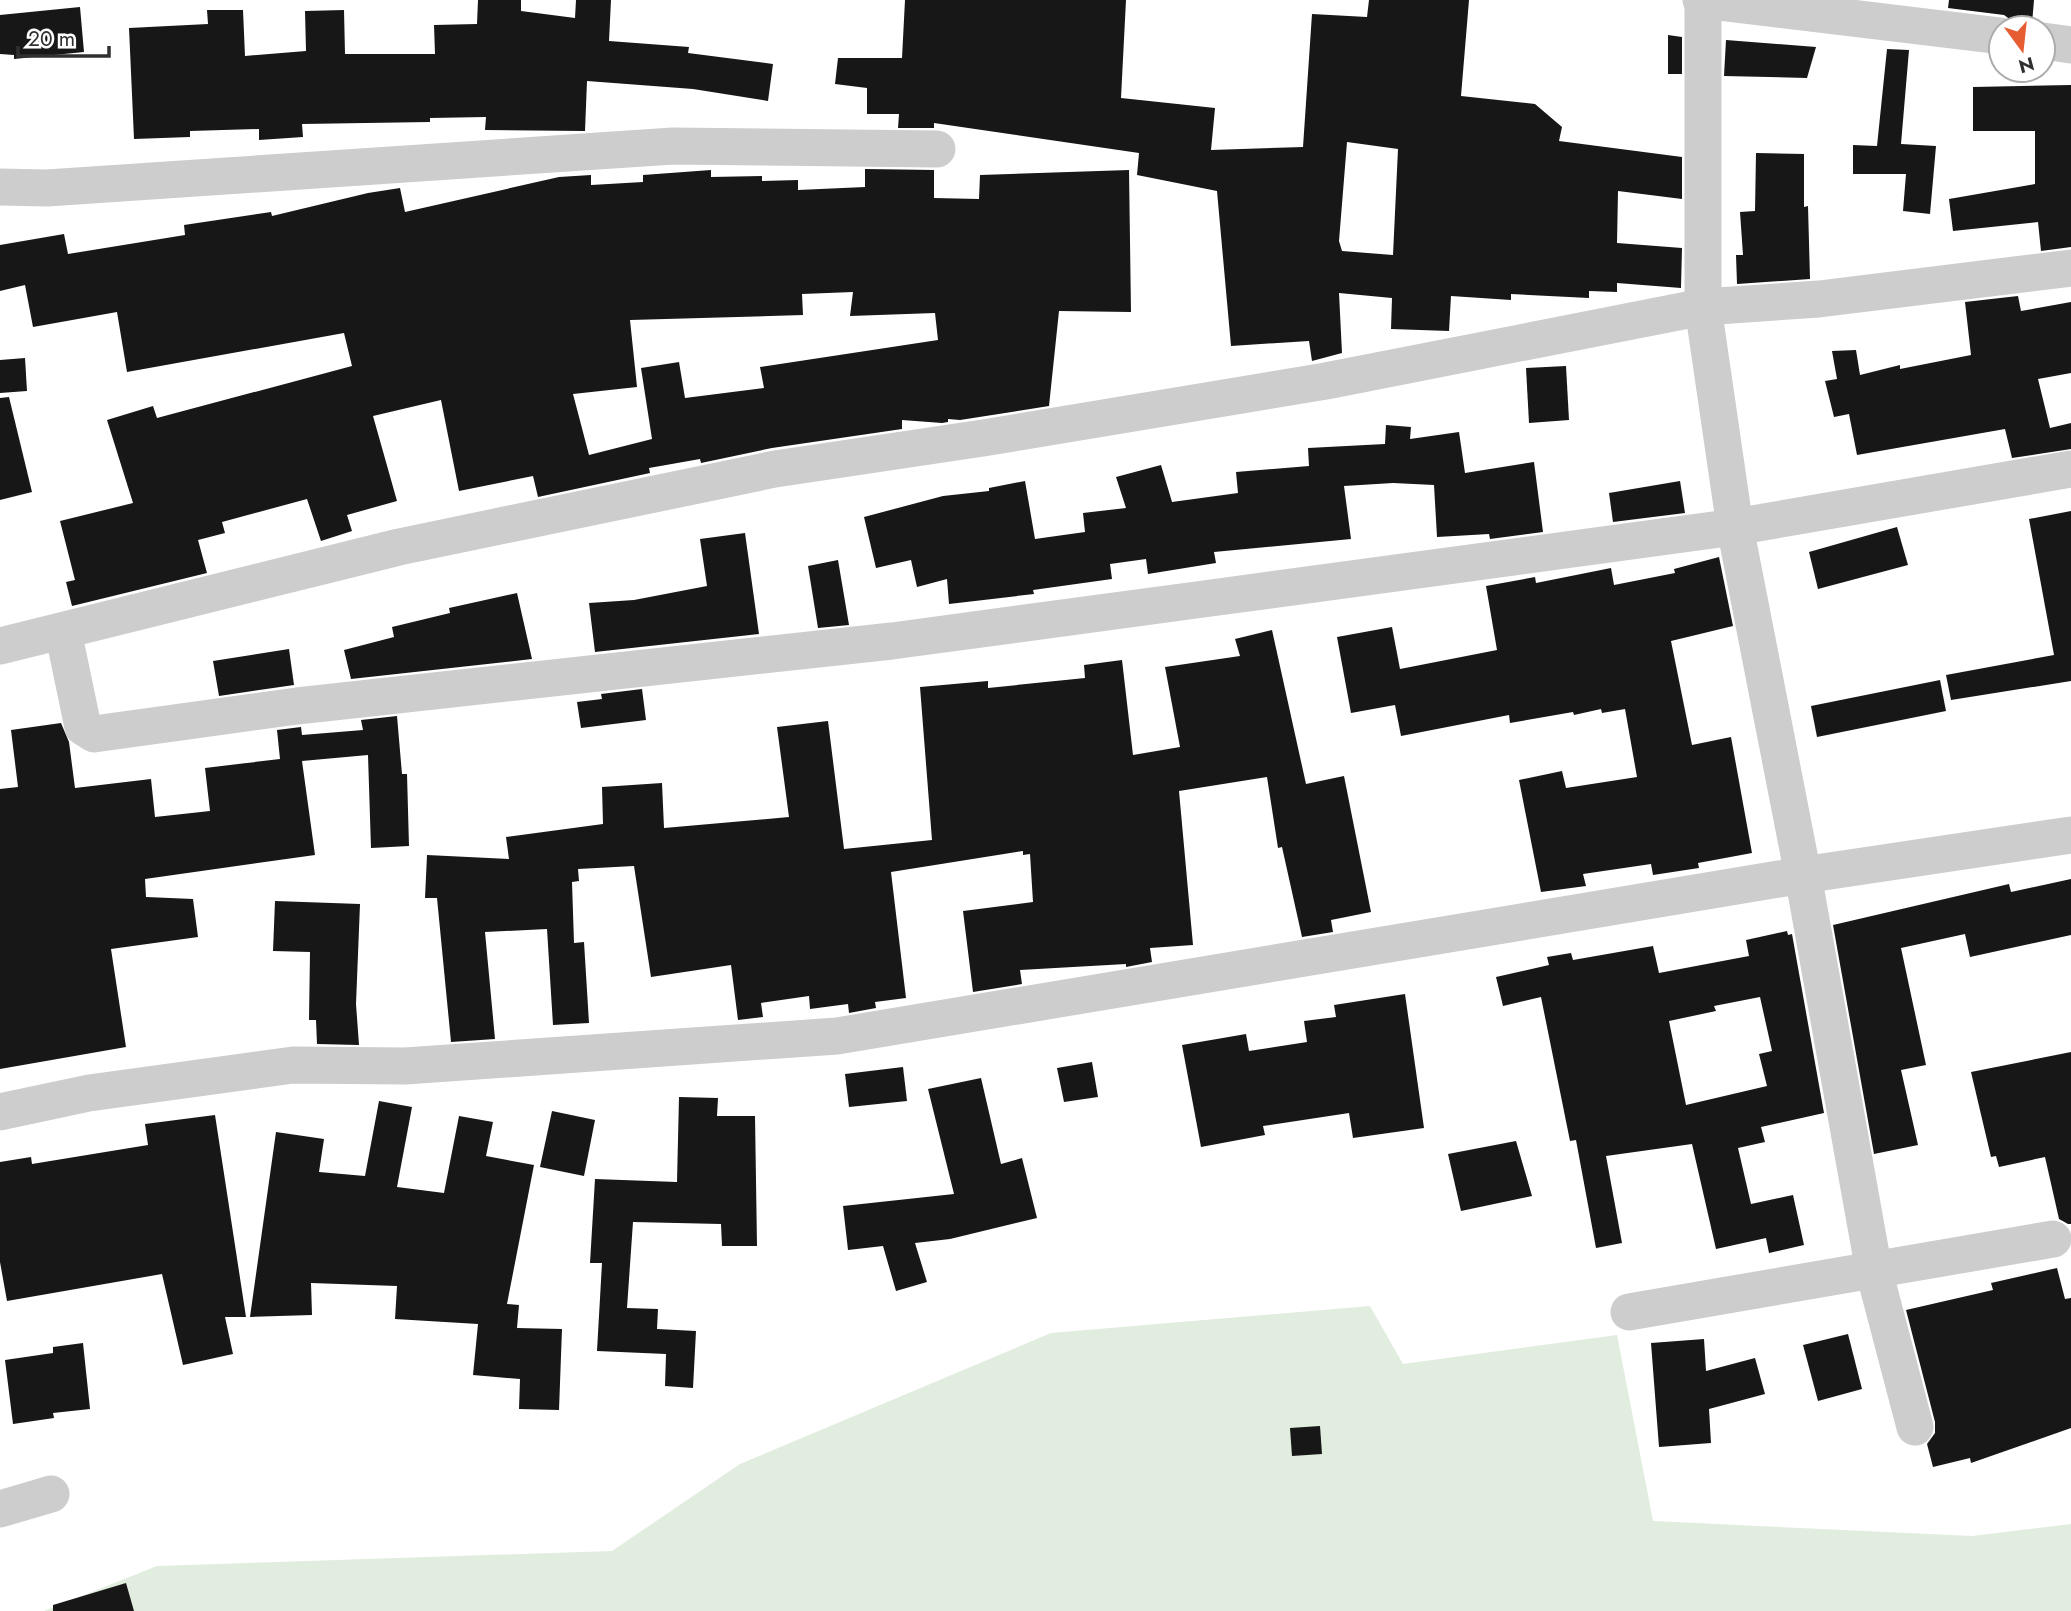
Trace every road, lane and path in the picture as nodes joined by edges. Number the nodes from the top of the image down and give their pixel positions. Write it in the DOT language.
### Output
graph roads {
  1 [pos="1702,0"];
  2 [pos="1987,34"];
  3 [pos="937,149"];
  4 [pos="0,187"];
  5 [pos="2071,268"];
  6 [pos="1703,307"];
  7 [pos="2071,469"];
  8 [pos="1735,527"];
  9 [pos="63,631"];
  10 [pos="0,646"];
  11 [pos="2071,835"];
  12 [pos="1803,875"];
  13 [pos="0,1112"];
  14 [pos="2053,1239"];
  15 [pos="1874,1271"];
  16 [pos="1629,1312"];
  17 [pos="1915,1427"];
  18 [pos="51,1494"];
  19 [pos="0,1508"];
  1 -- 2 [label="street"];
  1 -- 6 [label="street"];
  3 -- 4 [label="street"];
  5 -- 6 [label="street"];
  6 -- 8 [label="street"];
  6 -- 9 [label="street"];
  7 -- 8 [label="street"];
  8 -- 9 [label="street"];
  8 -- 12 [label="street"];
  9 -- 10 [label="street"];
  11 -- 12 [label="street"];
  12 -- 13 [label="street"];
  12 -- 15 [label="street"];
  14 -- 15 [label="street"];
  15 -- 16 [label="street"];
  15 -- 17 [label="street"];
  18 -- 19 [label="street"];
}
